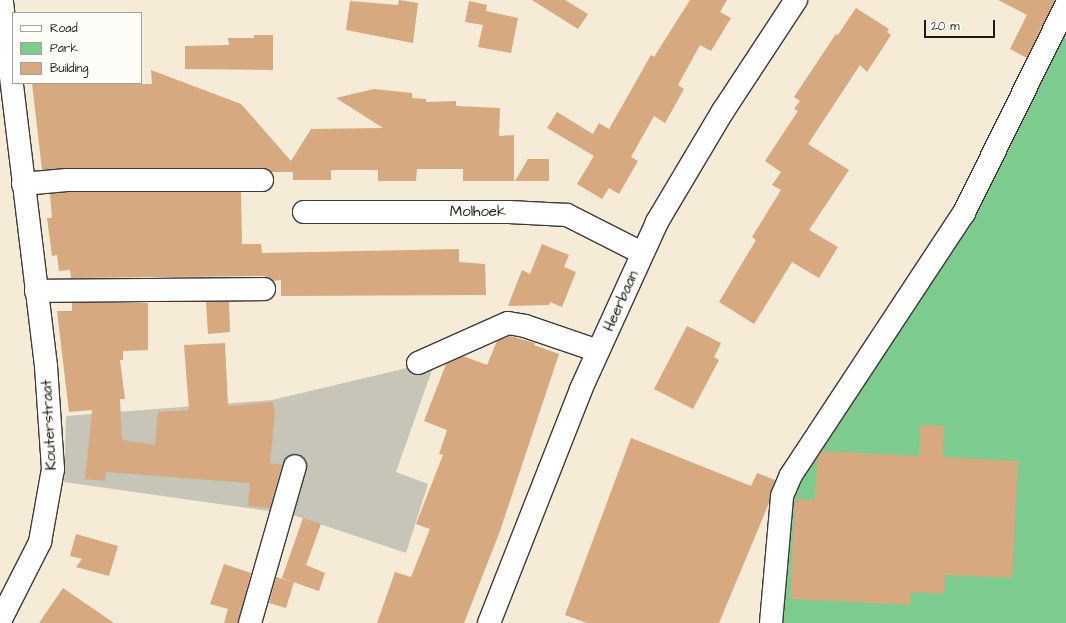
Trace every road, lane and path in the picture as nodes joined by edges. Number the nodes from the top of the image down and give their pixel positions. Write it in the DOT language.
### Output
graph roads {
  1 [pos="2,0"];
  2 [pos="789,2"];
  3 [pos="1066,6"];
  4 [pos="12,84"];
  5 [pos="12,84"];
  6 [pos="262,180"];
  7 [pos="24,184"];
  8 [pos="304,212"];
  9 [pos="642,253"];
  10 [pos="264,289"];
  11 [pos="36,291"];
  12 [pos="598,351"];
  13 [pos="418,363"];
  14 [pos="295,466"];
  15 [pos="0,621"];
  16 [pos="250,623"];
  17 [pos="489,623"];
  18 [pos="771,623"];
  1 -- 5 [label="street, Kouterstraat"];
  2 -- 9 [label="street, Heerbaan"];
  3 -- 18 [label="street"];
  4 -- 7 [label="street, Kouterstraat"];
  6 -- 7 [label="street"];
  7 -- 11 [label="street, Kouterstraat"];
  8 -- 9 [label="street, Molhoek"];
  9 -- 12 [label="street, Heerbaan"];
  10 -- 11 [label="street"];
  11 -- 15 [label="street, Kouterstraat"];
  12 -- 13 [label="street"];
  12 -- 17 [label="street, Heerbaan"];
  14 -- 16 [label="street"];
}
